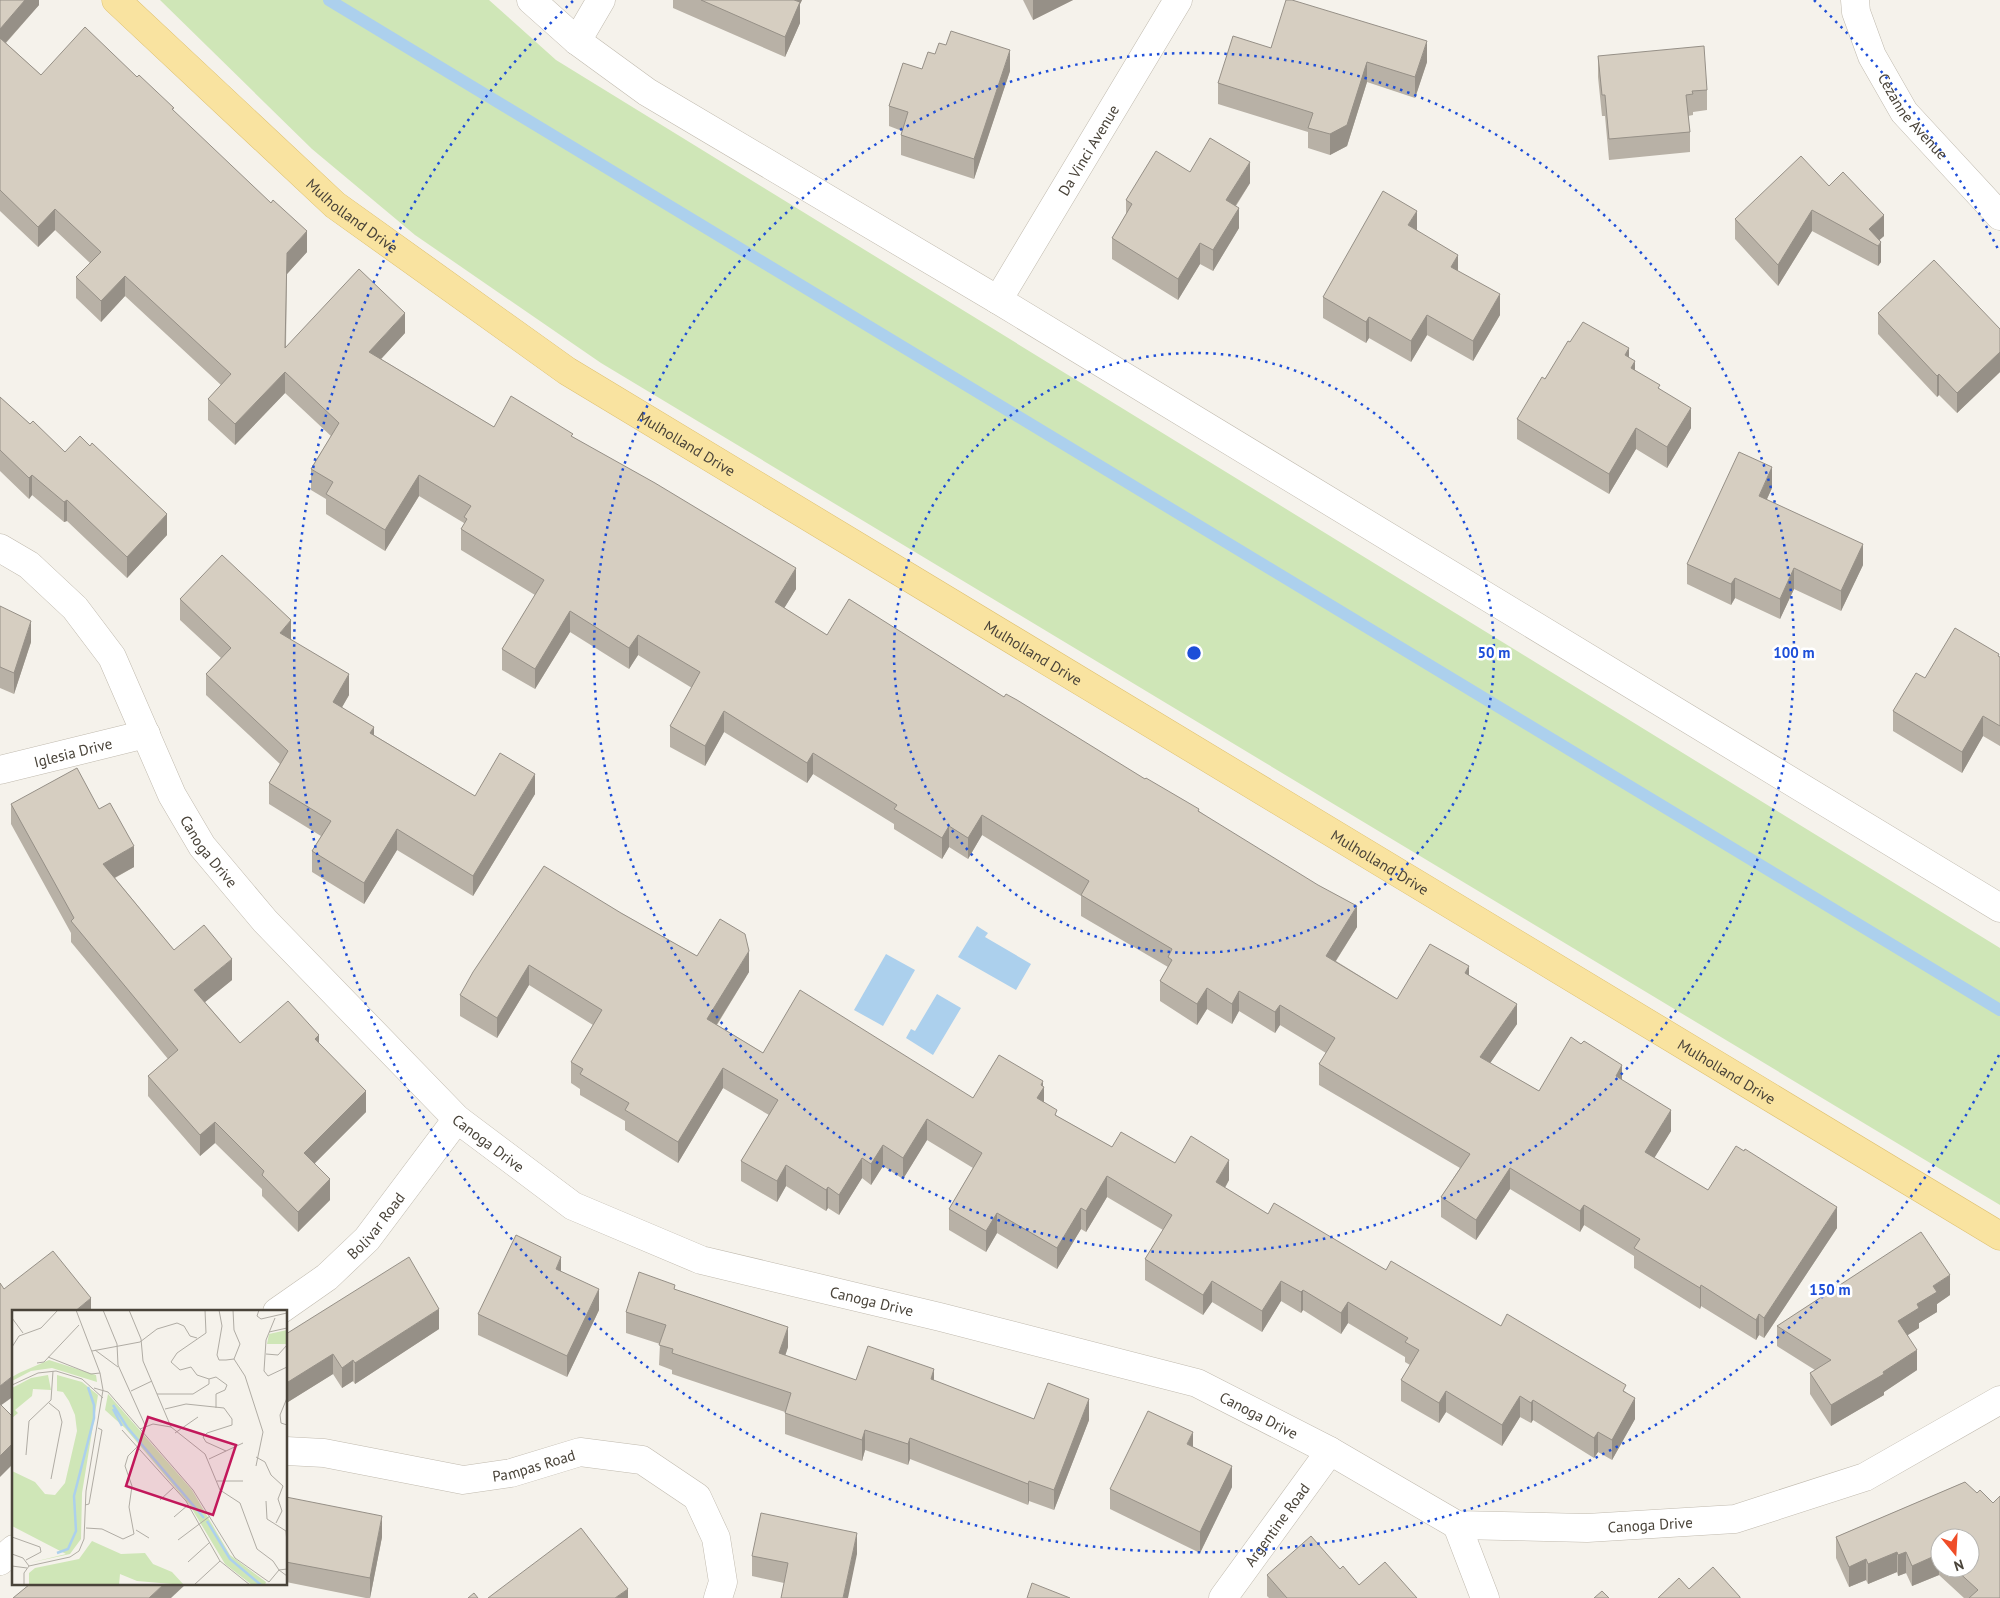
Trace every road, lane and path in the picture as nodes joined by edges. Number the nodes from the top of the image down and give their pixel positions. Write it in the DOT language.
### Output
graph roads {
  1 [pos="116,0"];
  2 [pos="532,0"];
  3 [pos="601,0"];
  4 [pos="1178,0"];
  5 [pos="1855,0"];
  6 [pos="578,41"];
  7 [pos="2000,216"];
  8 [pos="998,300"];
  9 [pos="0,548"];
  10 [pos="146,734"];
  11 [pos="0,770"];
  12 [pos="2000,908"];
  13 [pos="457,1119"];
  14 [pos="2000,1236"];
  15 [pos="280,1310"];
  16 [pos="2000,1400"];
  17 [pos="288,1451"];
  18 [pos="1330,1451"];
  19 [pos="1457,1525"];
  20 [pos="12,1551"];
  21 [pos="0,1561"];
  22 [pos="718,1598"];
  23 [pos="1223,1598"];
  24 [pos="1485,1598"];
  1 -- 14 [label="main road, Mulholland Drive"];
  2 -- 6 [label="street"];
  3 -- 6 [label="street"];
  4 -- 8 [label="street, Da Vinci Avenue"];
  5 -- 7 [label="street, Cezanne Avenue"];
  6 -- 8 [label="street"];
  8 -- 12 [label="street"];
  9 -- 10 [label="street, Canoga Drive"];
  10 -- 11 [label="street, Iglesia Drive"];
  10 -- 13 [label="street, Canoga Drive"];
  13 -- 15 [label="street, Bolivar Road"];
  13 -- 18 [label="street, Canoga Drive"];
  16 -- 19 [label="street, Canoga Drive"];
  17 -- 22 [label="street, Pampas Road"];
  18 -- 19 [label="street, Canoga Drive"];
  18 -- 23 [label="street, Argentine Road"];
  19 -- 24 [label="street"];
  20 -- 21 [label="street"];
}
